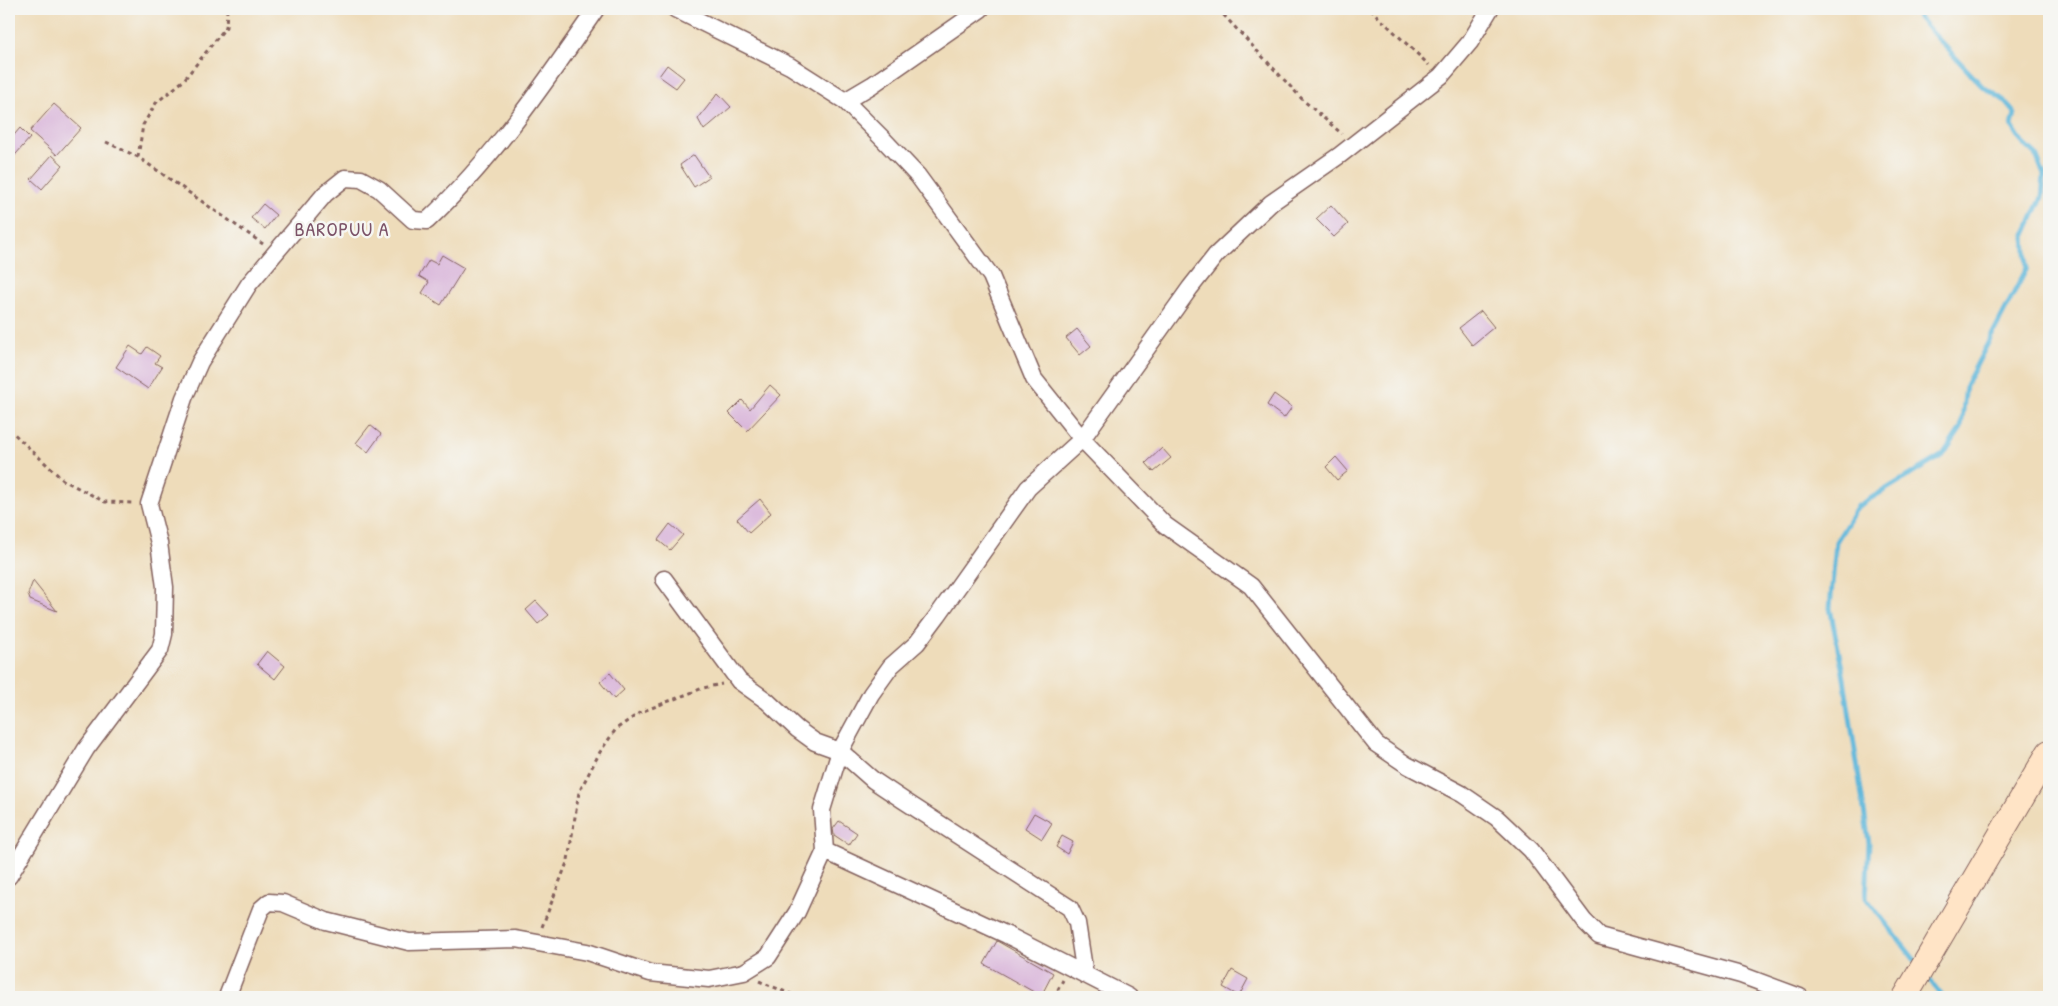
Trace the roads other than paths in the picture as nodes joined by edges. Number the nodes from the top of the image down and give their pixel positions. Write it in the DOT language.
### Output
graph roads {
  1 [pos="596,9"];
  2 [pos="675,9"];
  3 [pos="981,9"];
  4 [pos="1490,9"];
  5 [pos="845,100"];
  6 [pos="1082,439"];
  7 [pos="664,579"];
  8 [pos="840,751"];
  9 [pos="2049,752"];
  10 [pos="825,851"];
  11 [pos="9,876"];
  12 [pos="1085,976"];
  13 [pos="227,997"];
  14 [pos="1129,997"];
  15 [pos="1800,997"];
  16 [pos="1905,997"];
  1 -- 11 [label="street"];
  2 -- 5 [label="street"];
  3 -- 5 [label="street"];
  4 -- 6 [label="street"];
  5 -- 6 [label="street"];
  6 -- 8 [label="street"];
  6 -- 15 [label="street"];
  7 -- 8 [label="street"];
  8 -- 10 [label="street"];
  8 -- 12 [label="street"];
  9 -- 16 [label="street"];
  10 -- 12 [label="street"];
  10 -- 13 [label="street"];
  12 -- 14 [label="street"];
}
